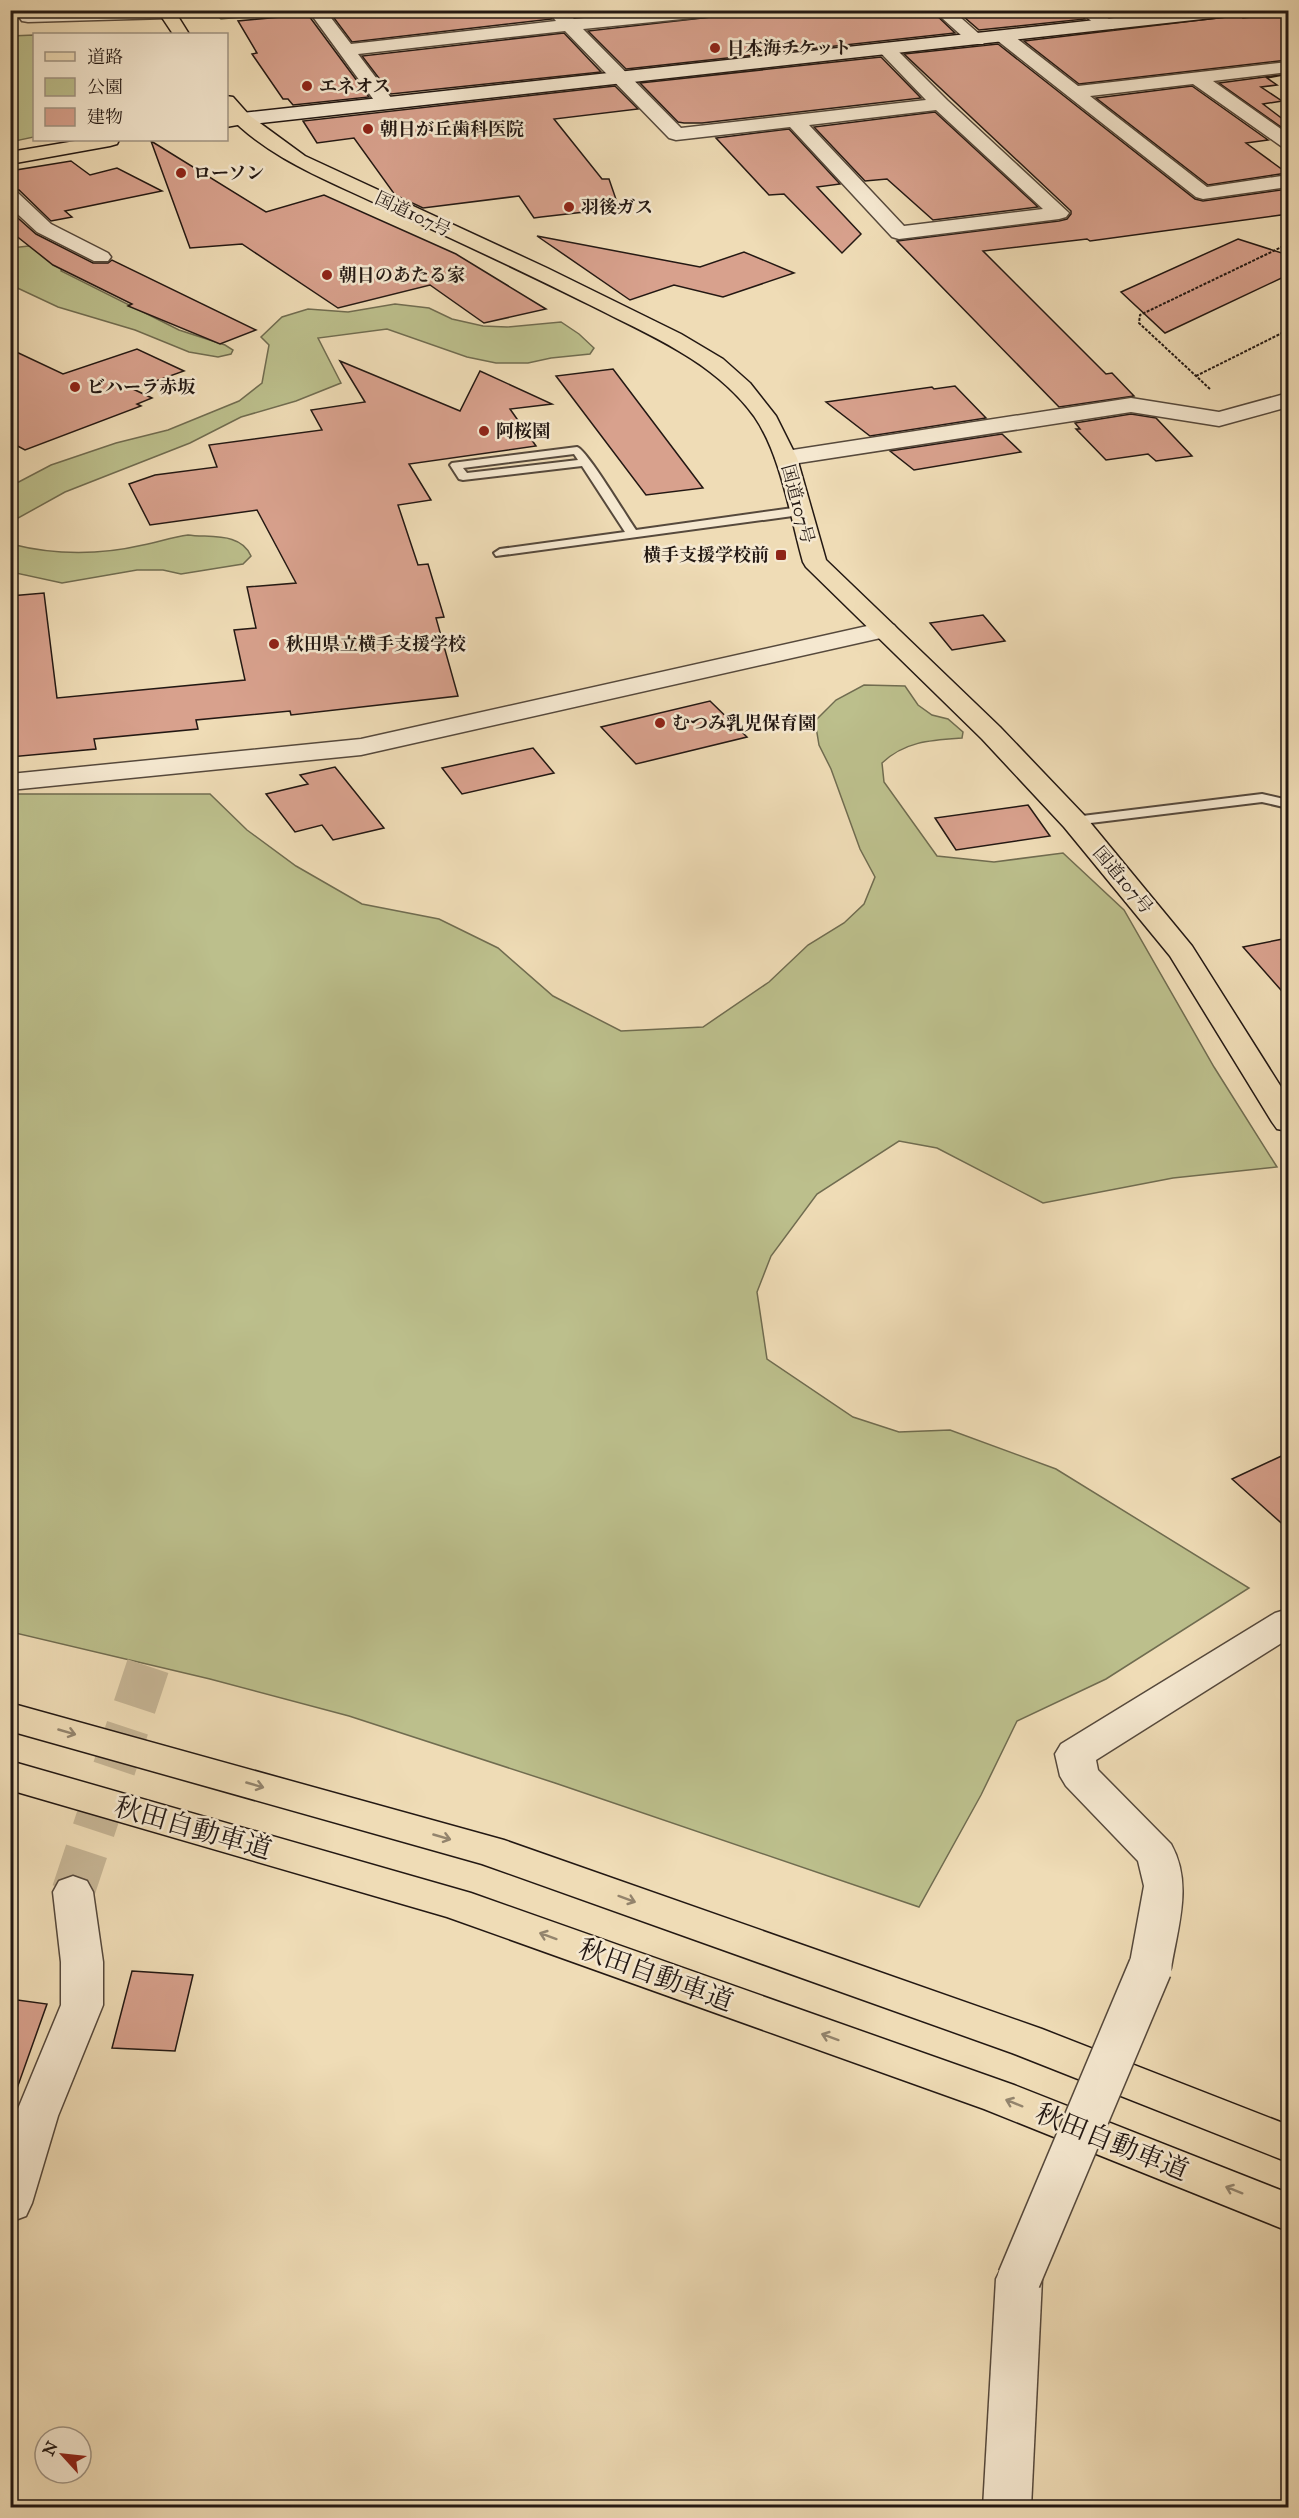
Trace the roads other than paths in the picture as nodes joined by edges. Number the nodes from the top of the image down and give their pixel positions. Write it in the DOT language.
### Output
graph roads {
  1 [pos="316,10"];
  2 [pos="555,10"];
  3 [pos="722,10"];
  4 [pos="941,10"];
  5 [pos="1086,10"];
  6 [pos="1239,10"];
  7 [pos="166,12"];
  8 [pos="28,17"];
  9 [pos="568,25"];
  10 [pos="1107,25"];
  11 [pos="180,33"];
  12 [pos="1004,37"];
  13 [pos="977,40"];
  14 [pos="886,49"];
  15 [pos="347,50"];
  16 [pos="1288,66"];
  17 [pos="1195,77"];
  18 [pos="620,79"];
  19 [pos="1075,92"];
  20 [pos="386,103"];
  21 [pos="940,104"];
  22 [pos="228,106"];
  23 [pos="234,120"];
  24 [pos="795,121"];
  25 [pos="104,141"];
  26 [pos="1288,142"];
  27 [pos="11,157"];
  28 [pos="1288,181"];
  29 [pos="10,196"];
  30 [pos="101,257"];
  31 [pos="1288,400"];
  32 [pos="786,458"];
  33 [pos="586,462"];
  34 [pos="800,511"];
  35 [pos="632,534"];
  36 [pos="500,553"];
  37 [pos="885,630"];
  38 [pos="10,782"];
  39 [pos="1288,804"];
  40 [pos="1074,821"];
  41 [pos="1288,1122"];
  42 [pos="1288,1622"];
  43 [pos="10,1716"];
  44 [pos="10,1775"];
  45 [pos="73,1892"];
  46 [pos="1288,2144"];
  47 [pos="10,2203"];
  48 [pos="1288,2212"];
  49 [pos="1008,2508"];
  1 -- 15 [label="street"];
  2 -- 9 [label="street"];
  3 -- 9 [label="street"];
  4 -- 13 [label="street"];
  5 -- 10 [label="street"];
  6 -- 10 [label="street"];
  7 -- 8 [label="street"];
  7 -- 11 [label="main road"];
  9 -- 15 [label="street"];
  9 -- 18 [label="street"];
  10 -- 12 [label="street"];
  12 -- 13 [label="street"];
  12 -- 19 [label="street"];
  13 -- 14 [label="street"];
  14 -- 18 [label="street"];
  14 -- 21 [label="street"];
  15 -- 20 [label="street"];
  16 -- 17 [label="street"];
  17 -- 19 [label="street"];
  17 -- 26 [label="street"];
  18 -- 20 [label="street"];
  18 -- 24 [label="street"];
  19 -- 28 [label="street"];
  20 -- 23 [label="street"];
  21 -- 24 [label="street"];
  21 -- 24 [label="street"];
  22 -- 23 [label="main road, 国道107号"];
  23 -- 32 [label="main road, 国道107号"];
  25 -- 27 [label="main road"];
  29 -- 30 [label="street"];
  31 -- 32 [label="street"];
  32 -- 34 [label="main road, 国道107号"];
  33 -- 33 [label="lane"];
  33 -- 35 [label="lane"];
  34 -- 35 [label="lane"];
  34 -- 37 [label="main road, 国道107号"];
  35 -- 36 [label="lane"];
  37 -- 38 [label="street"];
  37 -- 40 [label="main road, 国道107号"];
  39 -- 40 [label="lane"];
  40 -- 41 [label="main road, 国道107号"];
  42 -- 49 [label="street, bridge"];
  43 -- 46 [label="main road, one-way"];
  48 -- 44 [label="main road, 秋田自動車道, one-way"];
  45 -- 47 [label="street"];
}
